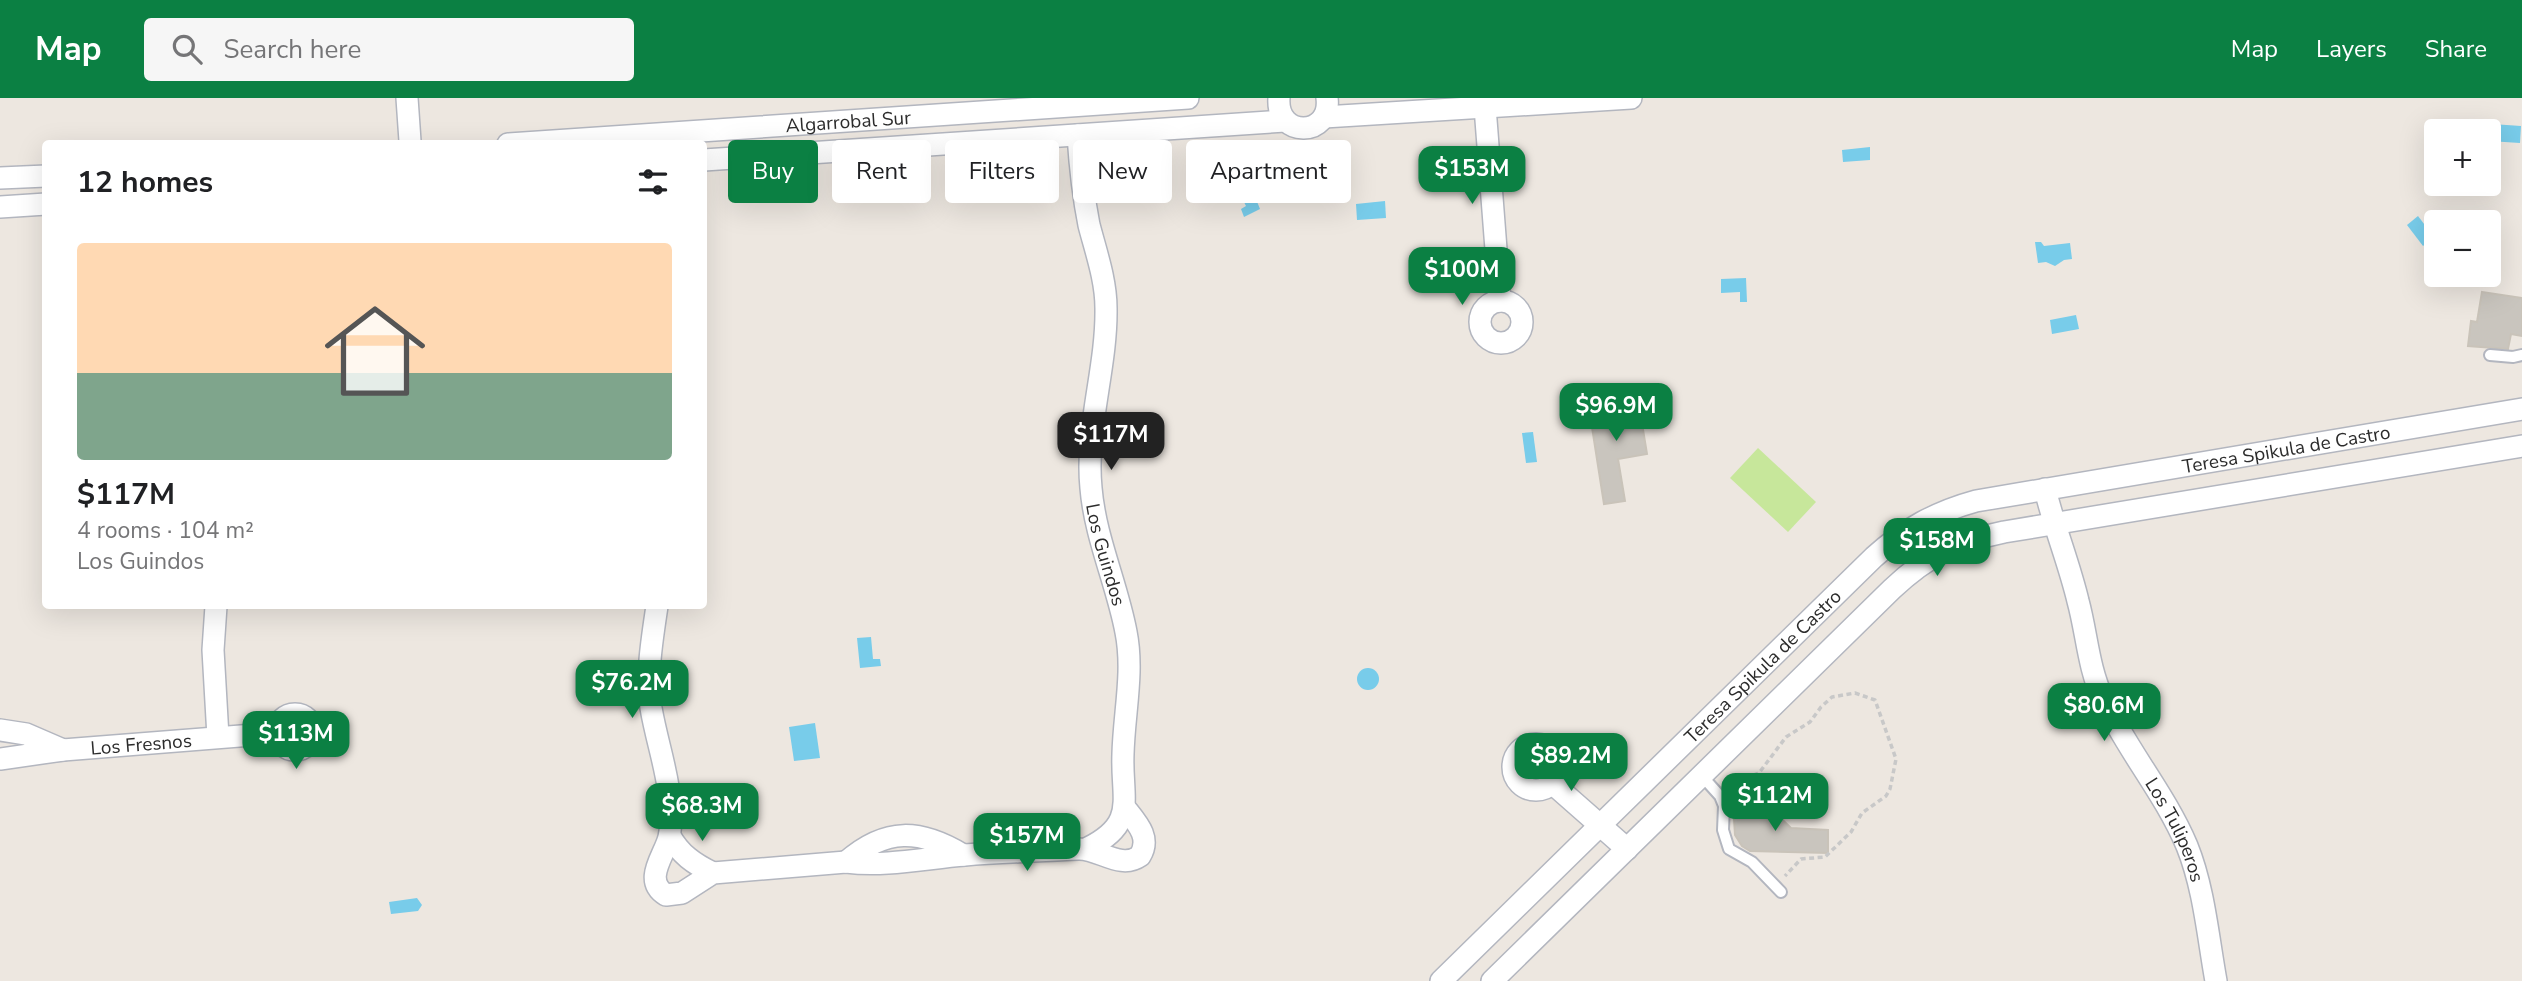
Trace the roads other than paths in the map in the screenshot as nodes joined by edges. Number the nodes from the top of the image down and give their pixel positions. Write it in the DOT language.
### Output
graph roads {
  1 [pos="407,98"];
  2 [pos="1188,98"];
  3 [pos="1279,98"];
  4 [pos="1630,98"];
  5 [pos="1326,107"];
  6 [pos="1485,107"];
  7 [pos="1285,121"];
  8 [pos="1078,135"];
  9 [pos="410,140"];
  10 [pos="567,140"];
  11 [pos="707,160"];
  12 [pos="42,176"];
  13 [pos="0,178"];
  14 [pos="42,204"];
  15 [pos="0,207"];
  16 [pos="1500,301"];
  17 [pos="2490,355"];
  18 [pos="2522,355"];
  19 [pos="2521,413"];
  20 [pos="2522,446"];
  21 [pos="2045,489"];
  22 [pos="2053,524"];
  23 [pos="216,609"];
  24 [pos="657,609"];
  25 [pos="0,730"];
  26 [pos="277,733"];
  27 [pos="218,737"];
  28 [pos="63,750"];
  29 [pos="0,760"];
  30 [pos="1702,776"];
  31 [pos="1552,783"];
  32 [pos="1126,809"];
  33 [pos="1600,824"];
  34 [pos="670,836"];
  35 [pos="1088,848"];
  36 [pos="1627,849"];
  37 [pos="713,873"];
  38 [pos="1778,889"];
  39 [pos="1441,981"];
  40 [pos="1492,981"];
  41 [pos="2216,981"];
  1 -- 9 [label="street"];
  2 -- 10 [label="street, Algarrobal Sur"];
  3 -- 7 [label="street"];
  4 -- 6 [label="street"];
  5 -- 6 [label="street"];
  5 -- 7 [label="street, Algarrobal Sur"];
  6 -- 16 [label="street"];
  7 -- 8 [label="street, Algarrobal Sur"];
  8 -- 11 [label="street, Algarrobal Sur"];
  8 -- 32 [label="street, Los Guindos"];
  12 -- 13 [label="street"];
  14 -- 15 [label="street"];
  17 -- 18 [label="lane"];
  19 -- 21 [label="street, Teresa Spikula de Castro"];
  20 -- 22 [label="street, Teresa Spikula de Castro"];
  21 -- 22 [label="street, Los Tuliperos"];
  21 -- 33 [label="street, Teresa Spikula de Castro"];
  22 -- 30 [label="street, Teresa Spikula de Castro"];
  22 -- 41 [label="street, Los Tuliperos"];
  23 -- 27 [label="street, Los Fresnos"];
  24 -- 34 [label="street, Los Guindos"];
  25 -- 28 [label="street, Los Fresnos"];
  26 -- 27 [label="street, Los Fresnos"];
  27 -- 28 [label="street, Los Fresnos"];
  28 -- 29 [label="street, Los Fresnos"];
  30 -- 36 [label="street, Teresa Spikula de Castro"];
  30 -- 38 [label="lane"];
  31 -- 33 [label="street"];
  32 -- 35 [label="street"];
  32 -- 35 [label="street, Los Guindos"];
  33 -- 36 [label="street"];
  33 -- 39 [label="street, Teresa Spikula de Castro"];
  34 -- 37 [label="street"];
  34 -- 37 [label="street, Los Guindos"];
  35 -- 37 [label="street, Los Guindos"];
  36 -- 40 [label="street, Teresa Spikula de Castro"];
}
